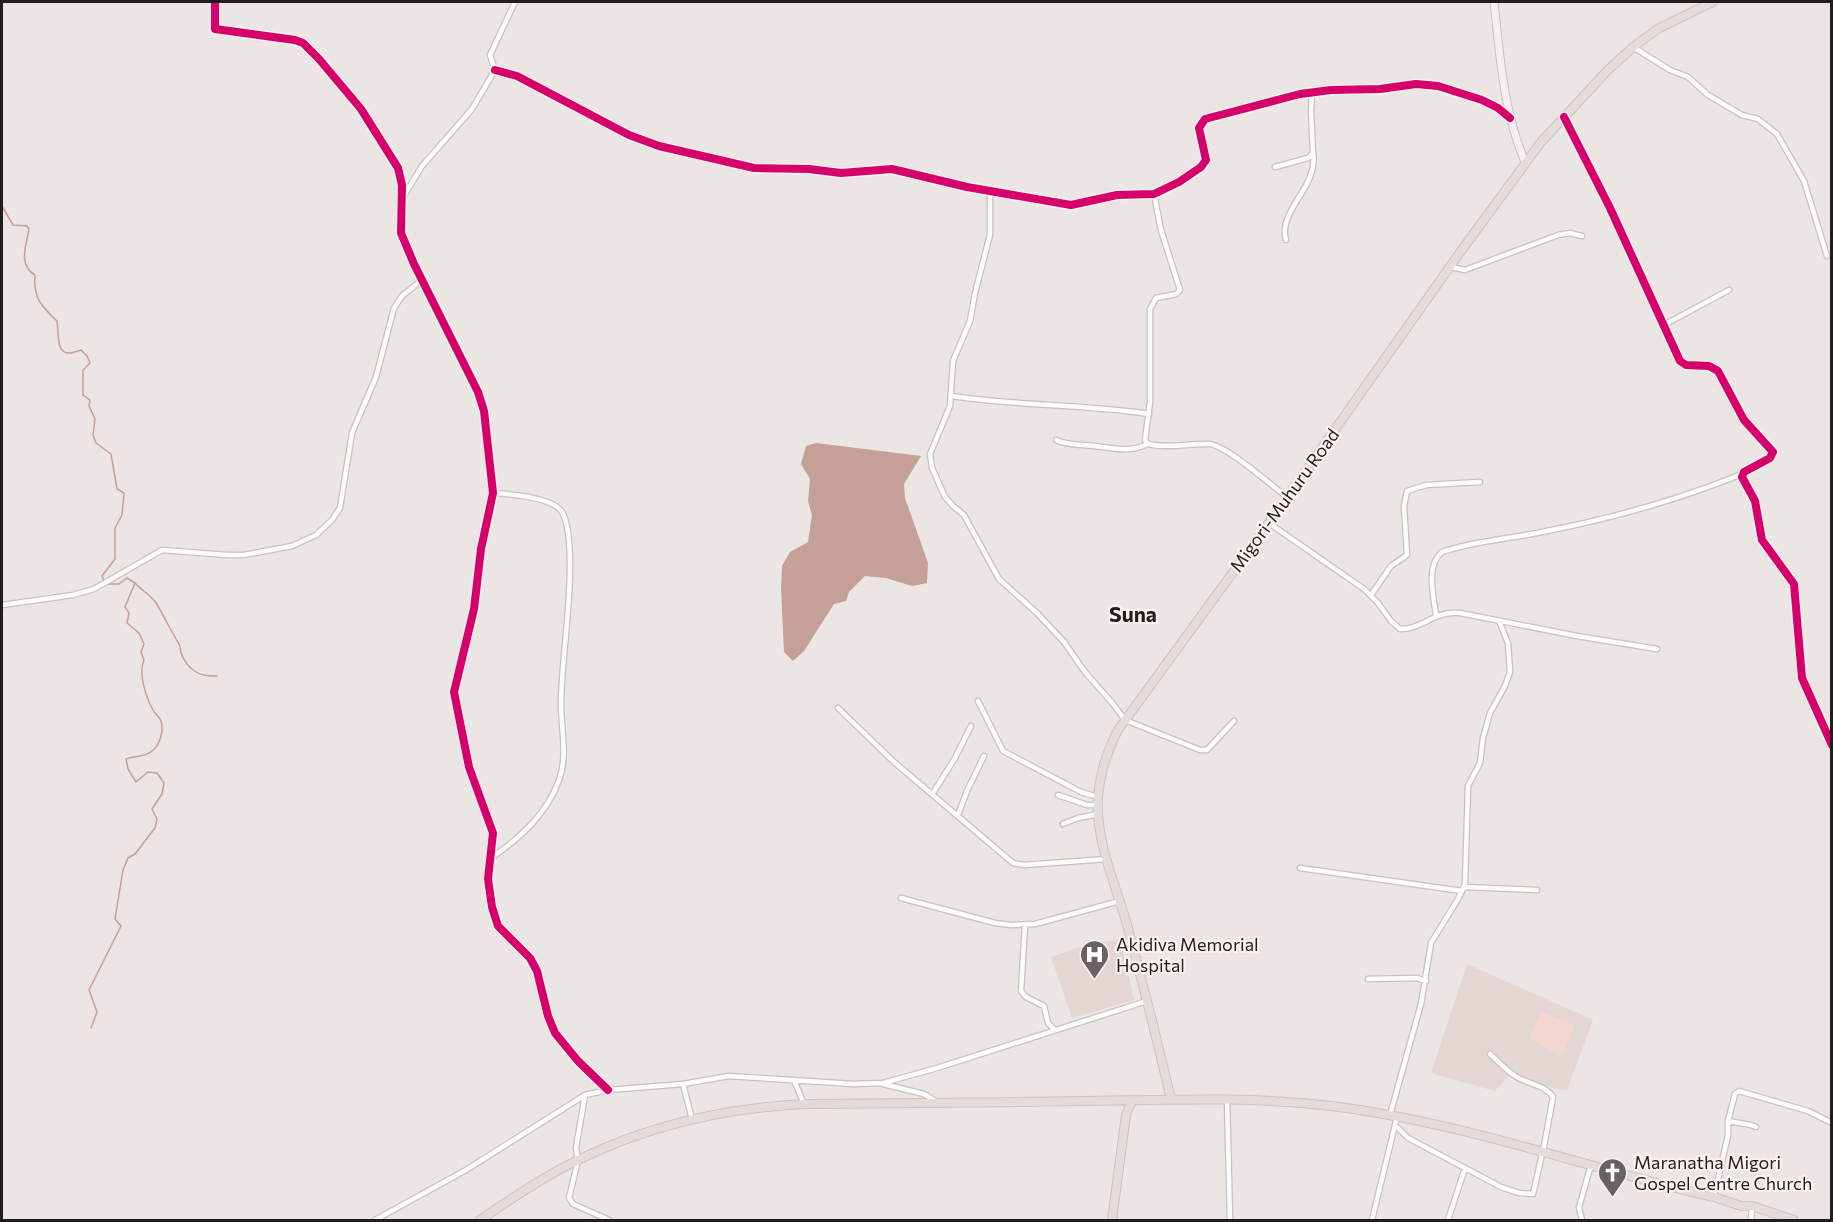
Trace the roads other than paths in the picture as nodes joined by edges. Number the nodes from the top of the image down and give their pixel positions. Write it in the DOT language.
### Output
graph roads {
  1 [pos="215,2"];
  2 [pos="515,2"];
  3 [pos="1494,2"];
  4 [pos="1713,2"];
  5 [pos="1633,47"];
  6 [pos="495,70"];
  7 [pos="1312,92"];
  8 [pos="1564,117"];
  9 [pos="1510,118"];
  10 [pos="1313,153"];
  11 [pos="1525,162"];
  12 [pos="1275,168"];
  13 [pos="990,190"];
  14 [pos="1154,194"];
  15 [pos="401,202"];
  16 [pos="1582,236"];
  17 [pos="1286,240"];
  18 [pos="1827,256"];
  19 [pos="1450,267"];
  20 [pos="422,280"];
  21 [pos="1729,290"];
  22 [pos="1662,326"];
  23 [pos="952,396"];
  24 [pos="1149,414"];
  25 [pos="1056,440"];
  26 [pos="1147,444"];
  27 [pos="1742,474"];
  28 [pos="1480,482"];
  29 [pos="493,493"];
  30 [pos="1287,497"];
  31 [pos="1269,523"];
  32 [pos="1371,595"];
  33 [pos="2,605"];
  34 [pos="1436,616"];
  35 [pos="1499,621"];
  36 [pos="1657,649"];
  37 [pos="978,701"];
  38 [pos="838,708"];
  39 [pos="1125,720"];
  40 [pos="1234,721"];
  41 [pos="971,726"];
  42 [pos="1832,745"];
  43 [pos="984,756"];
  44 [pos="933,793"];
  45 [pos="1058,795"];
  46 [pos="1098,801"];
  47 [pos="1098,814"];
  48 [pos="958,815"];
  49 [pos="1063,824"];
  50 [pos="491,858"];
  51 [pos="1107,859"];
  52 [pos="1300,868"];
  53 [pos="1463,889"];
  54 [pos="1537,890"];
  55 [pos="901,898"];
  56 [pos="1120,901"];
  57 [pos="1024,925"];
  58 [pos="1368,979"];
  59 [pos="1426,981"];
  60 [pos="1147,1001"];
  61 [pos="1048,1023"];
  62 [pos="1055,1030"];
  63 [pos="1046,1033"];
  64 [pos="1490,1054"];
  65 [pos="794,1080"];
  66 [pos="877,1083"];
  67 [pos="683,1084"];
  68 [pos="608,1090"];
  69 [pos="585,1095"];
  70 [pos="1171,1099"];
  71 [pos="1227,1099"];
  72 [pos="1128,1100"];
  73 [pos="938,1102"];
  74 [pos="804,1104"];
  75 [pos="1393,1115"];
  76 [pos="692,1119"];
  77 [pos="1728,1121"];
  78 [pos="1832,1123"];
  79 [pos="1395,1125"];
  80 [pos="1756,1127"];
  81 [pos="1543,1152"];
  82 [pos="578,1160"];
  83 [pos="1592,1165"];
  84 [pos="1465,1168"];
  85 [pos="1714,1197"];
  86 [pos="1752,1206"];
  87 [pos="1791,1220"];
  88 [pos="375,1221"];
  89 [pos="480,1221"];
  90 [pos="609,1221"];
  91 [pos="1112,1221"];
  92 [pos="1230,1221"];
  93 [pos="1372,1221"];
  94 [pos="1448,1221"];
  95 [pos="1581,1221"];
  96 [pos="1751,1221"];
  1 -- 15 [label="street"];
  2 -- 6 [label="street"];
  3 -- 9 [label="main road"];
  4 -- 5 [label="highway, Migori-Muhuru Road"];
  5 -- 8 [label="highway, Migori-Muhuru Road"];
  5 -- 18 [label="street"];
  6 -- 13 [label="street"];
  6 -- 15 [label="street"];
  7 -- 9 [label="street"];
  7 -- 10 [label="street"];
  7 -- 14 [label="street"];
  8 -- 11 [label="highway, Migori-Muhuru Road"];
  8 -- 22 [label="street"];
  9 -- 11 [label="main road"];
  10 -- 12 [label="street"];
  10 -- 17 [label="street"];
  11 -- 19 [label="highway, Migori-Muhuru Road"];
  13 -- 14 [label="street"];
  13 -- 23 [label="street"];
  14 -- 24 [label="street"];
  15 -- 20 [label="street"];
  16 -- 19 [label="street"];
  19 -- 30 [label="highway, Migori-Muhuru Road"];
  20 -- 29 [label="street"];
  20 -- 33 [label="street"];
  21 -- 22 [label="street"];
  22 -- 27 [label="street"];
  23 -- 24 [label="street"];
  23 -- 39 [label="street"];
  24 -- 26 [label="street"];
  25 -- 26 [label="street"];
  26 -- 30 [label="street"];
  27 -- 34 [label="street"];
  27 -- 42 [label="street"];
  28 -- 32 [label="street"];
  29 -- 50 [label="street"];
  29 -- 50 [label="street"];
  30 -- 31 [label="highway, Migori-Muhuru Road"];
  31 -- 32 [label="street"];
  31 -- 39 [label="highway, Migori-Muhuru Road"];
  32 -- 34 [label="street"];
  34 -- 35 [label="street"];
  35 -- 36 [label="street"];
  35 -- 53 [label="street"];
  37 -- 46 [label="street"];
  38 -- 44 [label="street"];
  39 -- 40 [label="street"];
  39 -- 46 [label="highway, Migori-Muhuru Road"];
  41 -- 44 [label="street"];
  43 -- 48 [label="street"];
  44 -- 48 [label="street"];
  45 -- 46 [label="street"];
  46 -- 47 [label="highway, Migori-Muhuru Road"];
  47 -- 49 [label="street"];
  47 -- 51 [label="highway, Migori-Muhuru Road"];
  48 -- 51 [label="street"];
  50 -- 68 [label="street"];
  51 -- 56 [label="highway, Migori-Muhuru Road"];
  52 -- 53 [label="street"];
  53 -- 54 [label="street"];
  53 -- 59 [label="street"];
  55 -- 57 [label="street"];
  56 -- 57 [label="street"];
  56 -- 60 [label="highway, Migori-Muhuru Road"];
  57 -- 61 [label="street"];
  58 -- 59 [label="street"];
  59 -- 75 [label="street"];
  60 -- 62 [label="street"];
  60 -- 70 [label="highway, Migori-Muhuru Road"];
  61 -- 62 [label="street"];
  61 -- 63 [label="street"];
  62 -- 63 [label="street"];
  63 -- 66 [label="street"];
  64 -- 81 [label="street"];
  65 -- 66 [label="street"];
  65 -- 67 [label="street"];
  65 -- 74 [label="street"];
  66 -- 73 [label="street"];
  67 -- 68 [label="street"];
  67 -- 76 [label="street"];
  68 -- 69 [label="street"];
  69 -- 82 [label="street"];
  69 -- 88 [label="street"];
  70 -- 71 [label="highway"];
  70 -- 72 [label="highway"];
  71 -- 75 [label="highway"];
  71 -- 92 [label="street"];
  72 -- 73 [label="highway"];
  72 -- 91 [label="highway"];
  73 -- 74 [label="highway"];
  74 -- 76 [label="highway"];
  75 -- 79 [label="street"];
  75 -- 81 [label="highway"];
  76 -- 82 [label="highway"];
  77 -- 78 [label="street"];
  77 -- 80 [label="street"];
  77 -- 85 [label="street"];
  79 -- 84 [label="street"];
  79 -- 93 [label="street"];
  81 -- 83 [label="highway"];
  81 -- 84 [label="street"];
  82 -- 89 [label="highway"];
  82 -- 90 [label="street"];
  83 -- 85 [label="highway"];
  83 -- 95 [label="street"];
  84 -- 94 [label="street"];
  85 -- 86 [label="highway"];
  86 -- 87 [label="highway"];
  86 -- 96 [label="street"];
}
